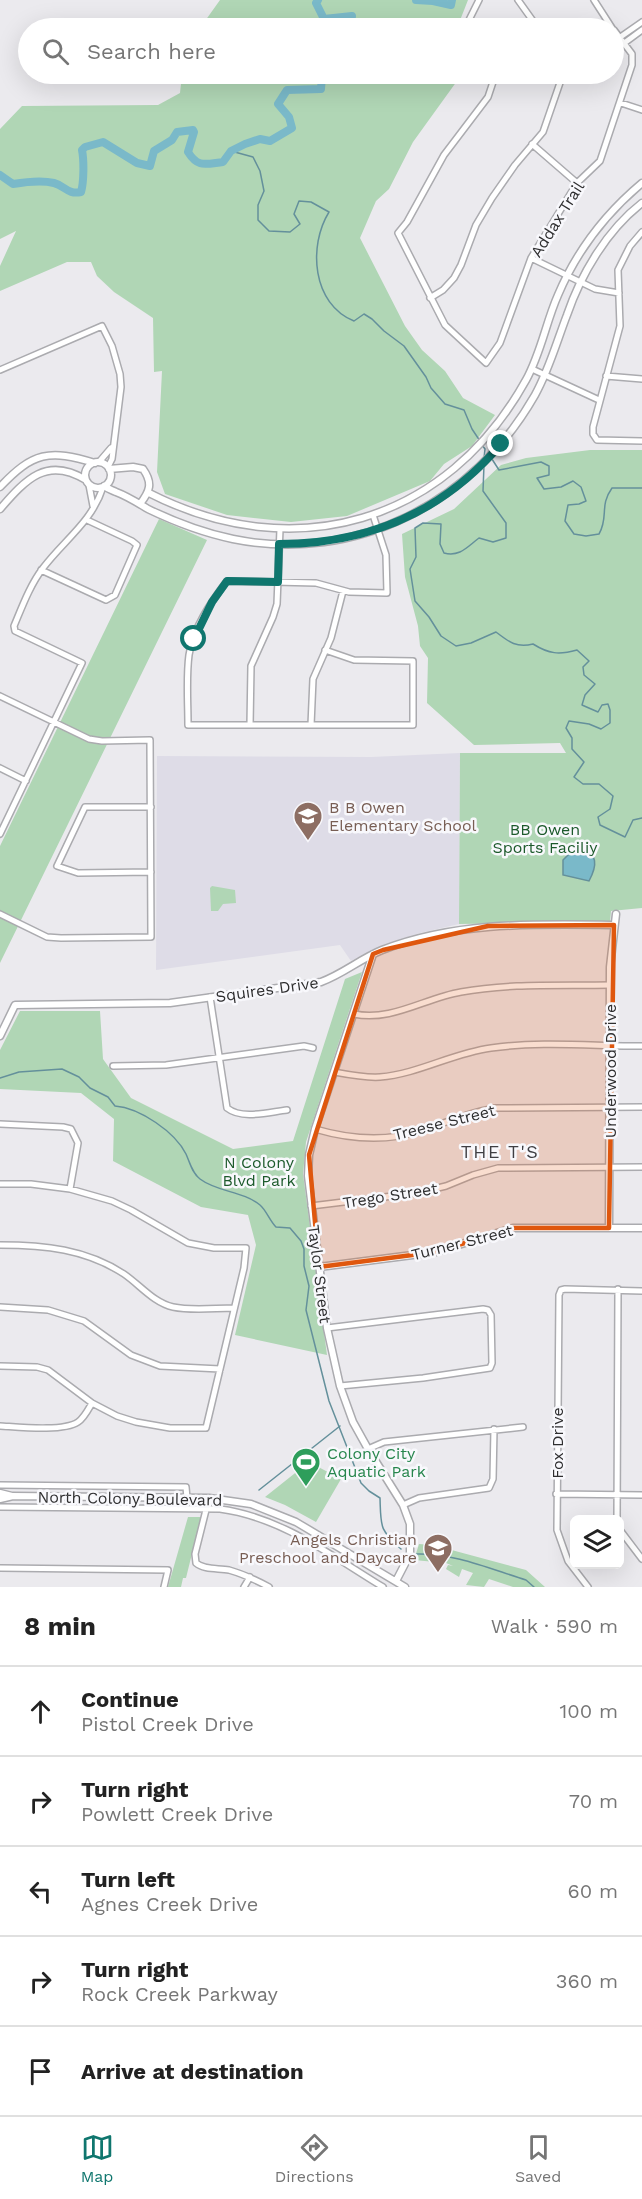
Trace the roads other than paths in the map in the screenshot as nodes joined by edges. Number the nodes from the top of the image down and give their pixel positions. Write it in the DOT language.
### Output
graph roads {
  1 [pos="478,0"];
  2 [pos="518,0"];
  3 [pos="594,0"];
  4 [pos="470,18"];
  5 [pos="531,18"];
  6 [pos="606,18"];
  7 [pos="642,22"];
  8 [pos="642,30"];
  9 [pos="624,38"];
  10 [pos="624,39"];
  11 [pos="624,45"];
  12 [pos="492,84"];
  13 [pos="559,84"];
  14 [pos="621,103"];
  15 [pos="642,110"];
  16 [pos="532,144"];
  17 [pos="577,183"];
  18 [pos="642,185"];
  19 [pos="642,203"];
  20 [pos="642,232"];
  21 [pos="531,258"];
  22 [pos="567,276"];
  23 [pos="581,283"];
  24 [pos="619,293"];
  25 [pos="430,298"];
  26 [pos="532,369"];
  27 [pos="0,370"];
  28 [pos="543,375"];
  29 [pos="606,376"];
  30 [pos="642,380"];
  31 [pos="599,400"];
  32 [pos="642,441"];
  33 [pos="112,447"];
  34 [pos="97,462"];
  35 [pos="108,468"];
  36 [pos="88,483"];
  37 [pos="0,487"];
  38 [pos="103,487"];
  39 [pos="149,493"];
  40 [pos="140,504"];
  41 [pos="172,505"];
  42 [pos="93,508"];
  43 [pos="0,509"];
  44 [pos="373,515"];
  45 [pos="165,516"];
  46 [pos="87,520"];
  47 [pos="280,529"];
  48 [pos="377,529"];
  49 [pos="279,544"];
  50 [pos="41,570"];
  51 [pos="278,582"];
  52 [pos="343,591"];
  53 [pos="326,650"];
  54 [pos="0,696"];
  55 [pos="54,722"];
  56 [pos="250,725"];
  57 [pos="311,725"];
  58 [pos="0,768"];
  59 [pos="26,781"];
  60 [pos="151,807"];
  61 [pos="0,834"];
  62 [pos="151,872"];
  63 [pos="0,914"];
  64 [pos="616,914"];
  65 [pos="614,925"];
  66 [pos="373,954"];
  67 [pos="610,985"];
  68 [pos="210,997"];
  69 [pos="354,1014"];
  70 [pos="0,1036"];
  71 [pos="609,1046"];
  72 [pos="642,1046"];
  73 [pos="313,1048"];
  74 [pos="218,1058"];
  75 [pos="113,1066"];
  76 [pos="334,1072"];
  77 [pos="609,1107"];
  78 [pos="642,1107"];
  79 [pos="287,1110"];
  80 [pos="0,1124"];
  81 [pos="315,1129"];
  82 [pos="609,1167"];
  83 [pos="642,1167"];
  84 [pos="0,1184"];
  85 [pos="70,1189"];
  86 [pos="311,1206"];
  87 [pos="609,1228"];
  88 [pos="642,1228"];
  89 [pos="0,1245"];
  90 [pos="319,1267"];
  91 [pos="618,1289"];
  92 [pos="642,1291"];
  93 [pos="0,1307"];
  94 [pos="234,1308"];
  95 [pos="327,1328"];
  96 [pos="0,1366"];
  97 [pos="220,1369"];
  98 [pos="340,1386"];
  99 [pos="92,1403"];
  100 [pos="0,1426"];
  101 [pos="523,1426"];
  102 [pos="494,1429"];
  103 [pos="368,1449"];
  104 [pos="0,1485"];
  105 [pos="0,1493"];
  106 [pos="556,1494"];
  107 [pos="616,1494"];
  108 [pos="642,1495"];
  109 [pos="13,1496"];
  110 [pos="187,1498"];
  111 [pos="209,1498"];
  112 [pos="0,1499"];
  113 [pos="403,1505"];
  114 [pos="0,1507"];
  115 [pos="207,1509"];
  116 [pos="617,1515"];
  117 [pos="624,1535"];
  118 [pos="642,1558"];
  119 [pos="0,1568"];
  120 [pos="250,1577"];
  121 [pos="396,1581"];
  122 [pos="164,1587"];
  123 [pos="244,1587"];
  124 [pos="269,1587"];
  125 [pos="383,1587"];
  126 [pos="405,1587"];
  127 [pos="588,1587"];
  1 -- 4 [label="street"];
  2 -- 5 [label="street"];
  3 -- 6 [label="street, Addax Trail"];
  7 -- 9 [label="street"];
  8 -- 10 [label="street"];
  11 -- 14 [label="street, Addax Trail"];
  12 -- 25 [label="street"];
  13 -- 16 [label="street"];
  14 -- 15 [label="street"];
  14 -- 17 [label="street, Addax Trail"];
  16 -- 17 [label="street"];
  16 -- 25 [label="street"];
  17 -- 21 [label="street, Addax Trail"];
  18 -- 22 [label="street"];
  19 -- 23 [label="street"];
  20 -- 24 [label="street"];
  21 -- 22 [label="street"];
  21 -- 25 [label="street, Addax Trail"];
  22 -- 23 [label="street"];
  22 -- 26 [label="street"];
  23 -- 24 [label="street"];
  23 -- 28 [label="street"];
  24 -- 29 [label="street"];
  26 -- 28 [label="street"];
  26 -- 44 [label="street"];
  27 -- 33 [label="street"];
  28 -- 31 [label="street"];
  28 -- 48 [label="street"];
  29 -- 30 [label="street"];
  29 -- 31 [label="street"];
  31 -- 32 [label="street"];
  33 -- 34 [label="street"];
  33 -- 35 [label="street"];
  34 -- 35 [label="street"];
  34 -- 36 [label="street"];
  34 -- 37 [label="street"];
  35 -- 38 [label="street"];
  35 -- 39 [label="street"];
  36 -- 38 [label="street"];
  36 -- 42 [label="street"];
  36 -- 43 [label="street"];
  38 -- 40 [label="street"];
  38 -- 42 [label="street"];
  39 -- 40 [label="street"];
  39 -- 41 [label="street"];
  40 -- 45 [label="street"];
  41 -- 45 [label="street"];
  41 -- 47 [label="street"];
  42 -- 46 [label="street"];
  44 -- 47 [label="street"];
  44 -- 48 [label="street"];
  45 -- 49 [label="street"];
  46 -- 50 [label="street"];
  46 -- 50 [label="street"];
  47 -- 49 [label="street"];
  48 -- 49 [label="street"];
  48 -- 52 [label="street"];
  49 -- 51 [label="street"];
  50 -- 55 [label="street"];
  51 -- 52 [label="street"];
  51 -- 56 [label="street"];
  51 -- 56 [label="street"];
  52 -- 53 [label="street"];
  53 -- 57 [label="street"];
  53 -- 57 [label="street"];
  54 -- 55 [label="street"];
  55 -- 59 [label="street"];
  55 -- 60 [label="street"];
  56 -- 57 [label="street"];
  58 -- 59 [label="street"];
  59 -- 61 [label="street"];
  60 -- 62 [label="street"];
  60 -- 62 [label="street"];
  62 -- 63 [label="street"];
  64 -- 65 [label="street, Underwood Drive"];
  65 -- 66 [label="street, Squires Drive"];
  65 -- 67 [label="street, Underwood Drive"];
  66 -- 68 [label="street, Squires Drive"];
  66 -- 69 [label="street, Taylor Street"];
  67 -- 69 [label="street"];
  67 -- 71 [label="street, Underwood Drive"];
  68 -- 70 [label="street, Squires Drive"];
  68 -- 74 [label="street"];
  69 -- 76 [label="street, Taylor Street"];
  71 -- 72 [label="street"];
  71 -- 76 [label="street"];
  71 -- 77 [label="street, Underwood Drive"];
  73 -- 74 [label="street"];
  74 -- 75 [label="street"];
  74 -- 79 [label="street"];
  76 -- 81 [label="street, Taylor Street"];
  77 -- 78 [label="street, Treese Street"];
  77 -- 81 [label="street, Treese Street"];
  77 -- 82 [label="street, Underwood Drive"];
  80 -- 85 [label="street"];
  81 -- 86 [label="street, Taylor Street"];
  82 -- 83 [label="street, Trego Street"];
  82 -- 86 [label="street, Trego Street"];
  82 -- 87 [label="street, Underwood Drive"];
  84 -- 85 [label="street"];
  85 -- 94 [label="street"];
  86 -- 90 [label="street, Taylor Street"];
  87 -- 88 [label="street, Turner Street"];
  87 -- 90 [label="street, Turner Street"];
  89 -- 94 [label="street"];
  90 -- 95 [label="street, Taylor Street"];
  91 -- 92 [label="street"];
  91 -- 106 [label="street, Fox Drive"];
  91 -- 107 [label="street"];
  93 -- 97 [label="street"];
  94 -- 97 [label="street"];
  95 -- 98 [label="street, Taylor Street"];
  95 -- 98 [label="street"];
  96 -- 99 [label="street"];
  97 -- 99 [label="street"];
  98 -- 103 [label="street, Taylor Street"];
  99 -- 100 [label="street"];
  101 -- 102 [label="street"];
  102 -- 103 [label="street"];
  102 -- 113 [label="street"];
  103 -- 113 [label="street, Taylor Street"];
  104 -- 110 [label="street"];
  105 -- 109 [label="street, North Colony Boulevard"];
  106 -- 107 [label="street"];
  106 -- 127 [label="street, Fox Drive"];
  107 -- 108 [label="street"];
  107 -- 116 [label="street"];
  109 -- 110 [label="street, North Colony Boulevard"];
  109 -- 112 [label="street, North Colony Boulevard"];
  110 -- 111 [label="street, North Colony Boulevard"];
  111 -- 115 [label="street"];
  111 -- 121 [label="street, North Colony Boulevard"];
  113 -- 121 [label="street, Taylor Street"];
  114 -- 115 [label="street"];
  115 -- 120 [label="street"];
  115 -- 125 [label="street"];
  117 -- 118 [label="street"];
  119 -- 122 [label="street"];
  120 -- 123 [label="street"];
  120 -- 124 [label="street"];
  121 -- 126 [label="street, North Colony Boulevard"];
}
